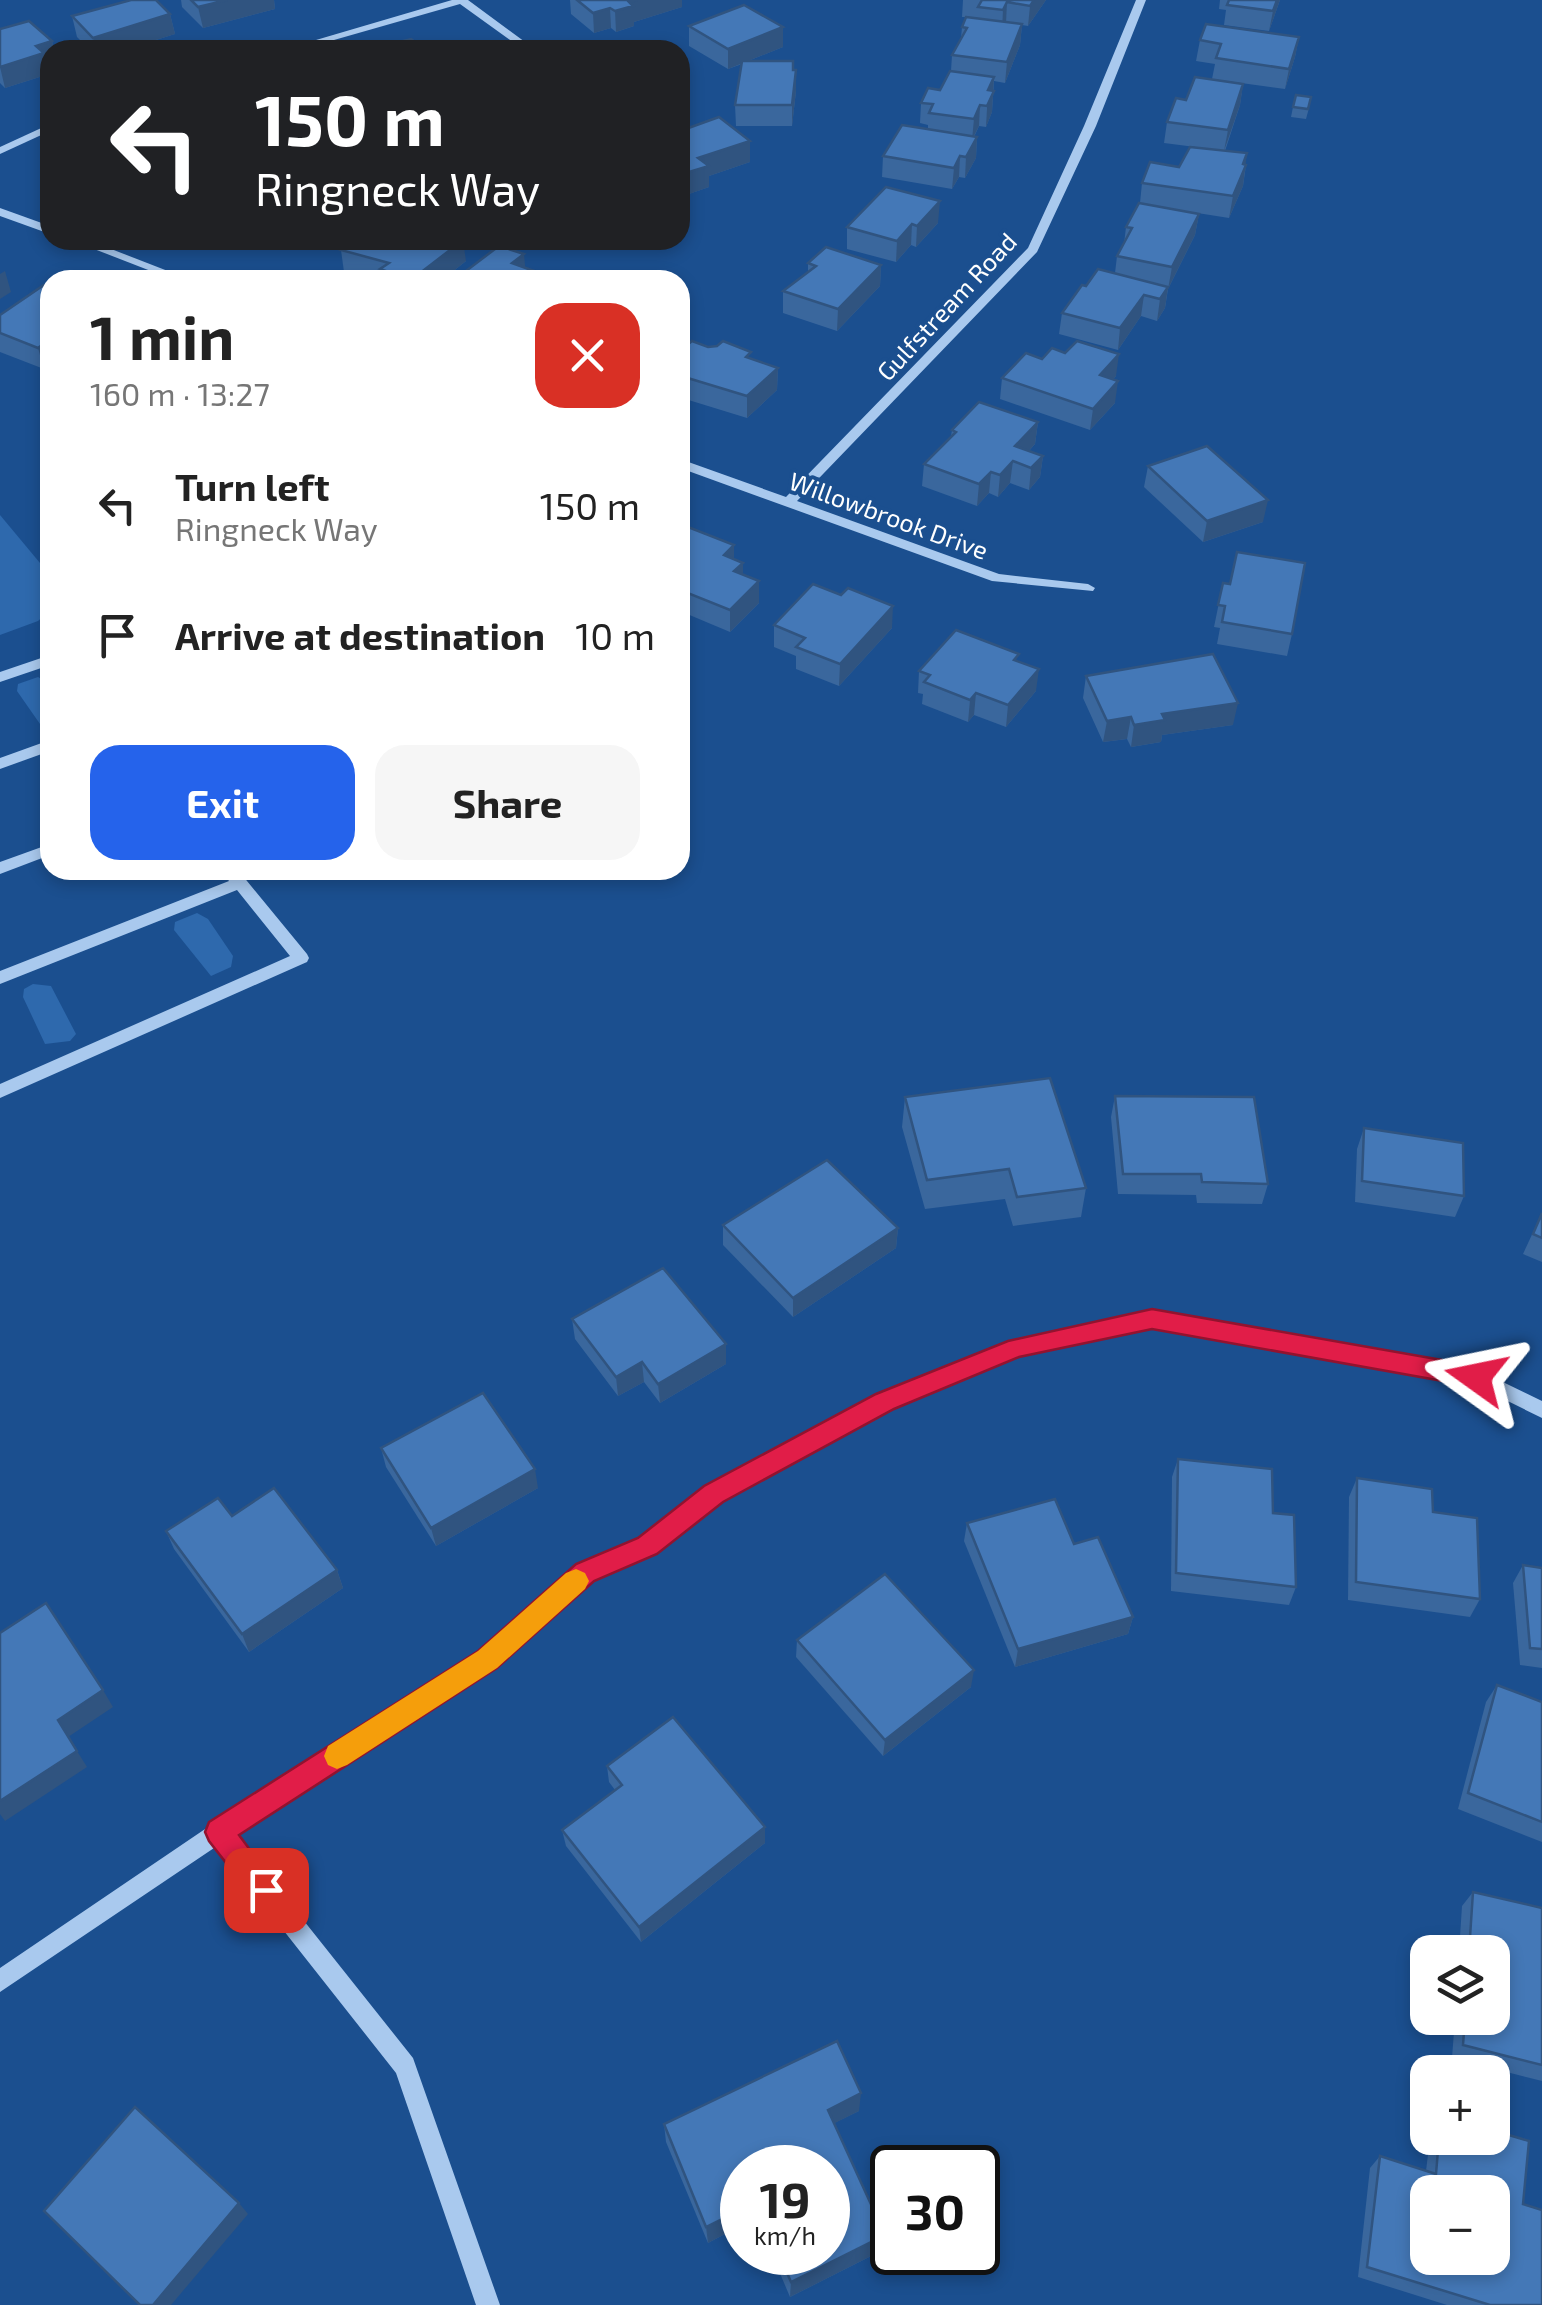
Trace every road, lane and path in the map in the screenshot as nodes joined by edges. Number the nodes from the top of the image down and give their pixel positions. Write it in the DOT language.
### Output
graph roads {
  1 [pos="462,0"];
  2 [pos="1141,0"];
  3 [pos="322,40"];
  4 [pos="517,40"];
  5 [pos="40,132"];
  6 [pos="0,151"];
  7 [pos="0,212"];
  8 [pos="40,226"];
  9 [pos="103,250"];
  10 [pos="158,270"];
  11 [pos="690,467"];
  12 [pos="788,503"];
  13 [pos="1088,588"];
  14 [pos="40,664"];
  15 [pos="0,678"];
  16 [pos="40,749"];
  17 [pos="0,764"];
  18 [pos="40,853"];
  19 [pos="0,868"];
  20 [pos="225,880"];
  21 [pos="237,880"];
  22 [pos="0,978"];
  23 [pos="0,1091"];
  24 [pos="1542,1410"];
  25 [pos="219,1832"];
  26 [pos="0,1981"];
  27 [pos="488,2305"];
  1 -- 3 [label="street"];
  1 -- 4 [label="street"];
  2 -- 12 [label="street, Gulfstream Road"];
  5 -- 6 [label="street"];
  7 -- 8 [label="street"];
  9 -- 10 [label="street"];
  11 -- 12 [label="street, Willowbrook Drive"];
  12 -- 13 [label="street, Willowbrook Drive"];
  14 -- 15 [label="street"];
  16 -- 17 [label="street"];
  18 -- 19 [label="street"];
  20 -- 22 [label="street"];
  21 -- 23 [label="street"];
  24 -- 25 [label="street"];
  25 -- 26 [label="street"];
  25 -- 27 [label="street"];
}
